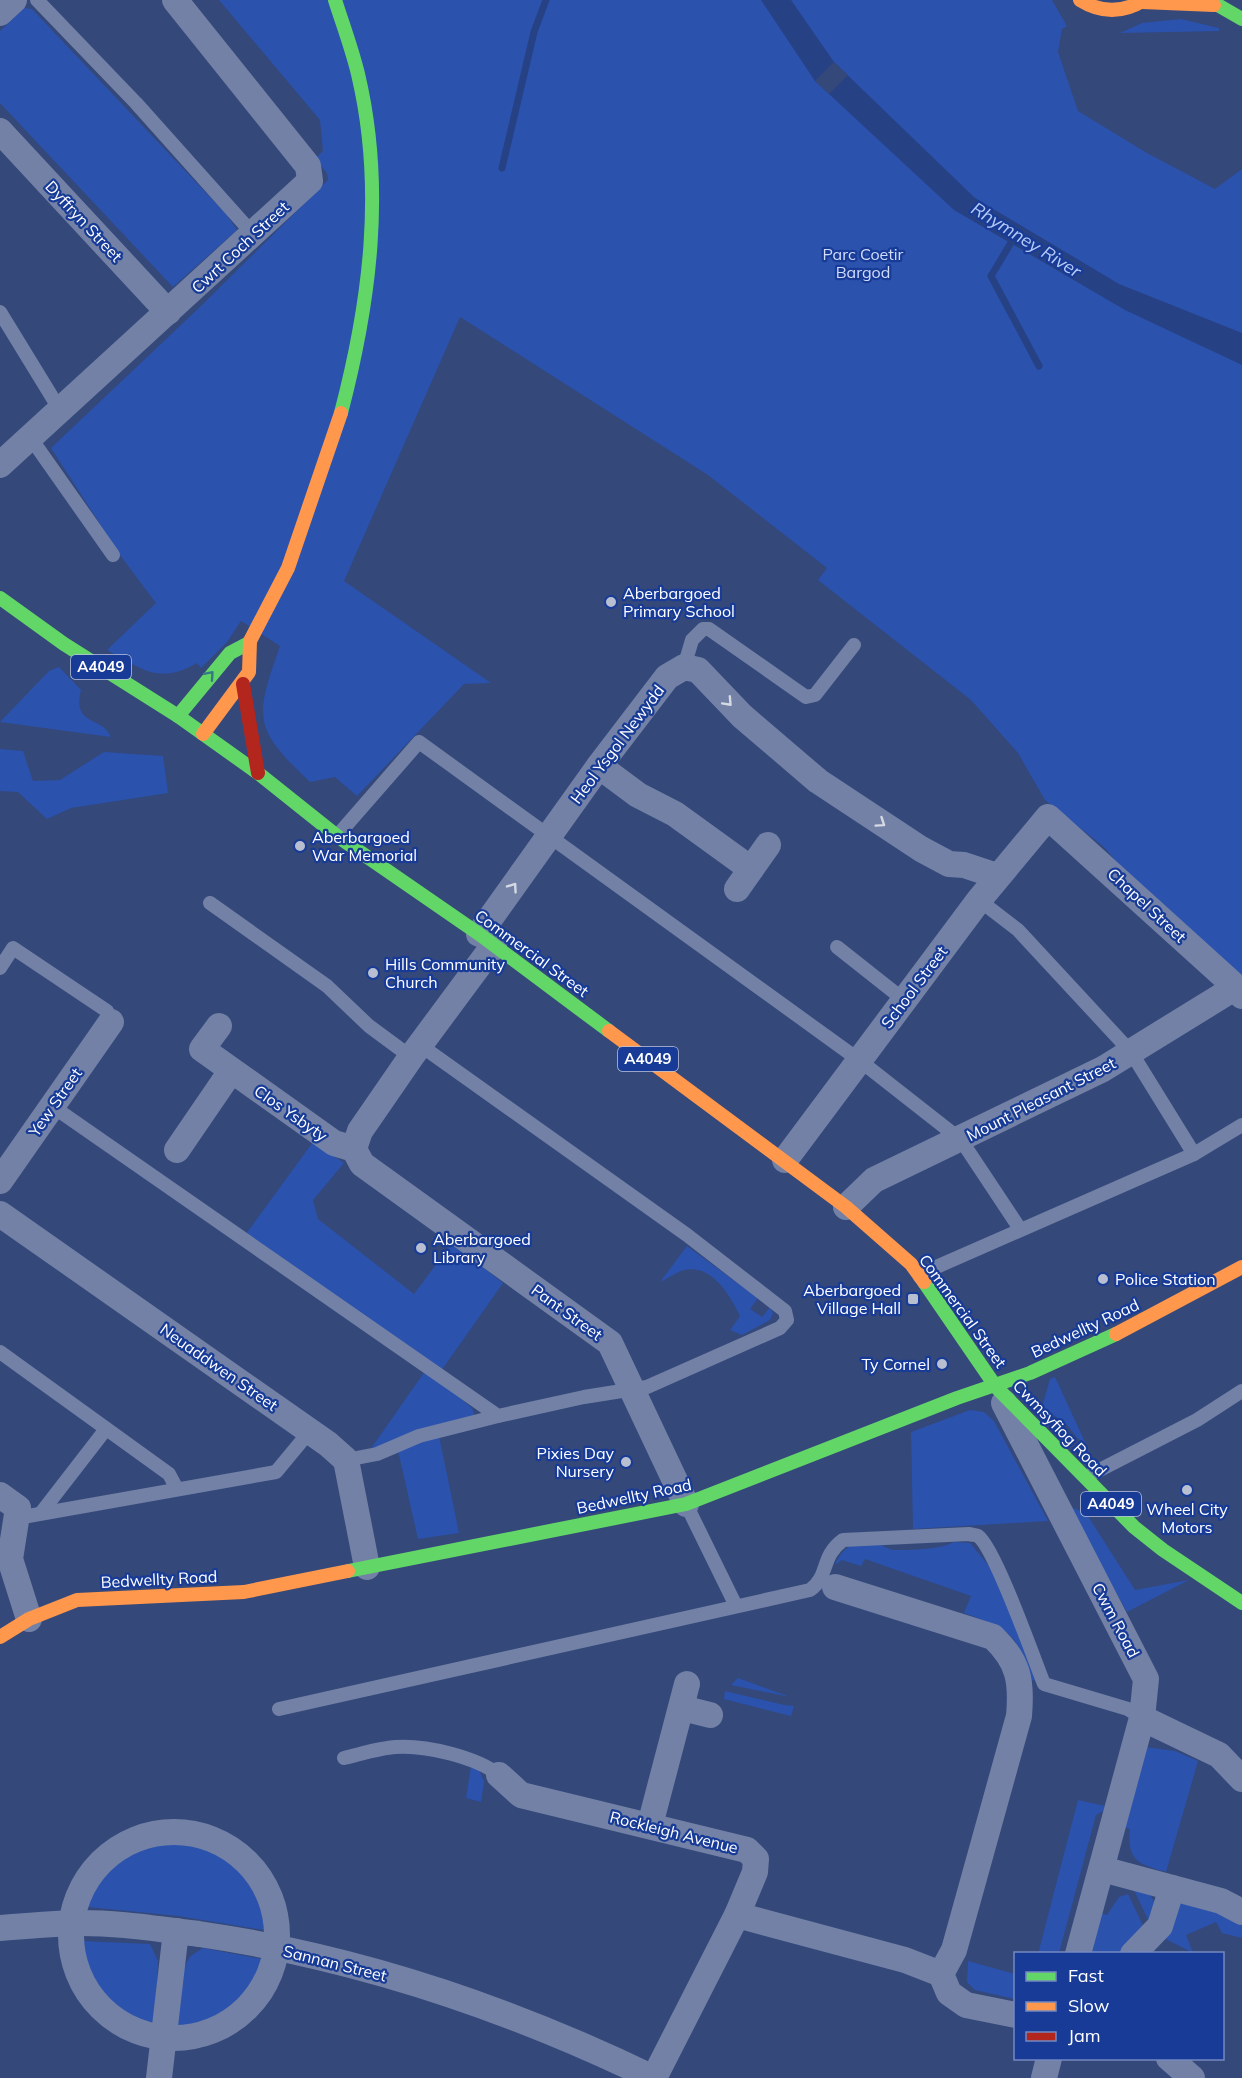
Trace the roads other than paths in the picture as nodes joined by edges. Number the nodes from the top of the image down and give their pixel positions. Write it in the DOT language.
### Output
graph roads {
  1 [pos="14,0"];
  2 [pos="37,0"];
  3 [pos="175,0"];
  4 [pos="335,0"];
  5 [pos="1080,0"];
  6 [pos="1143,1"];
  7 [pos="1211,3"];
  8 [pos="0,14"];
  9 [pos="1242,19"];
  10 [pos="0,131"];
  11 [pos="254,235"];
  12 [pos="0,312"];
  13 [pos="168,312"];
  14 [pos="60,410"];
  15 [pos="30,437"];
  16 [pos="0,465"];
  17 [pos="113,555"];
  18 [pos="0,598"];
  19 [pos="249,642"];
  20 [pos="854,645"];
  21 [pos="684,667"];
  22 [pos="243,684"];
  23 [pos="178,716"];
  24 [pos="203,734"];
  25 [pos="599,766"];
  26 [pos="258,773"];
  27 [pos="1048,818"];
  28 [pos="337,836"];
  29 [pos="549,837"];
  30 [pos="768,845"];
  31 [pos="997,876"];
  32 [pos="979,900"];
  33 [pos="210,903"];
  34 [pos="487,940"];
  35 [pos="837,947"];
  36 [pos="0,968"];
  37 [pos="1239,992"];
  38 [pos="904,1000"];
  39 [pos="111,1022"];
  40 [pos="219,1026"];
  41 [pos="416,1051"];
  42 [pos="1131,1052"];
  43 [pos="859,1060"];
  44 [pos="231,1071"];
  45 [pos="52,1106"];
  46 [pos="1242,1125"];
  47 [pos="961,1140"];
  48 [pos="354,1149"];
  49 [pos="177,1150"];
  50 [pos="1194,1154"];
  51 [pos="785,1160"];
  52 [pos="0,1181"];
  53 [pos="846,1207"];
  54 [pos="0,1214"];
  55 [pos="1020,1229"];
  56 [pos="1242,1268"];
  57 [pos="920,1277"];
  58 [pos="0,1352"];
  59 [pos="996,1387"];
  60 [pos="632,1390"];
  61 [pos="1242,1391"];
  62 [pos="498,1416"];
  63 [pos="106,1429"];
  64 [pos="310,1431"];
  65 [pos="346,1460"];
  66 [pos="1085,1478"];
  67 [pos="177,1489"];
  68 [pos="0,1495"];
  69 [pos="686,1504"];
  70 [pos="29,1515"];
  71 [pos="367,1567"];
  72 [pos="836,1587"];
  73 [pos="1242,1603"];
  74 [pos="736,1606"];
  75 [pos="29,1619"];
  76 [pos="0,1637"];
  77 [pos="1033,1687"];
  78 [pos="279,1709"];
  79 [pos="710,1715"];
  80 [pos="1142,1718"];
  81 [pos="344,1758"];
  82 [pos="499,1775"];
  83 [pos="1242,1779"];
  84 [pos="650,1825"];
  85 [pos="1102,1869"];
  86 [pos="1172,1888"];
  87 [pos="1242,1912"];
  88 [pos="737,1915"];
  89 [pos="74,1923"];
  90 [pos="0,1928"];
  91 [pos="176,1931"];
  92 [pos="276,1948"];
  93 [pos="1078,1952"];
  94 [pos="1134,1952"];
  95 [pos="941,1974"];
  96 [pos="1014,2015"];
  97 [pos="162,2039"];
  98 [pos="1048,2060"];
  99 [pos="1171,2060"];
  100 [pos="159,2078"];
  101 [pos="654,2078"];
  102 [pos="1044,2078"];
  103 [pos="1192,2078"];
  1 -- 8 [label="street"];
  2 -- 11 [label="lane"];
  3 -- 11 [label="street, Cwrt Coch Street"];
  4 -- 19 [label="main road"];
  5 -- 6 [label="main road"];
  6 -- 7 [label="main road"];
  7 -- 9 [label="main road"];
  10 -- 13 [label="street, Dyffryn Street"];
  11 -- 13 [label="street, Cwrt Coch Street"];
  12 -- 14 [label="lane"];
  13 -- 14 [label="street, Cwrt Coch Street"];
  14 -- 15 [label="street, Cwrt Coch Street"];
  15 -- 16 [label="street, Cwrt Coch Street"];
  15 -- 17 [label="lane"];
  18 -- 23 [label="main road, Commercial Street / A4049"];
  19 -- 22 [label="main road"];
  23 -- 19 [label="main road, one-way"];
  20 -- 21 [label="lane"];
  21 -- 25 [label="street, Heol Ysgol Newydd"];
  21 -- 31 [label="street, one-way"];
  22 -- 24 [label="main road"];
  22 -- 26 [label="main road"];
  23 -- 24 [label="main road, Commercial Street / A4049"];
  24 -- 26 [label="main road, Commercial Street / A4049"];
  25 -- 29 [label="street, Heol Ysgol Newydd"];
  25 -- 30 [label="street"];
  26 -- 28 [label="main road, Commercial Street / A4049"];
  27 -- 31 [label="street, School Street"];
  27 -- 37 [label="street, Chapel Street"];
  28 -- 29 [label="lane"];
  28 -- 34 [label="main road, Commercial Street / A4049"];
  34 -- 29 [label="street, Heol Ysgol Newydd, one-way"];
  29 -- 43 [label="lane"];
  31 -- 32 [label="street, School Street"];
  32 -- 38 [label="street, School Street"];
  32 -- 42 [label="lane"];
  33 -- 41 [label="lane"];
  34 -- 41 [label="street"];
  34 -- 51 [label="main road, Commercial Street / A4049"];
  35 -- 38 [label="lane"];
  36 -- 39 [label="lane"];
  37 -- 42 [label="street, Mount Pleasant Street"];
  38 -- 43 [label="street, School Street"];
  39 -- 45 [label="street, Yew Street"];
  40 -- 44 [label="street, Clos Ysbyty"];
  41 -- 48 [label="street"];
  41 -- 60 [label="lane"];
  42 -- 47 [label="street, Mount Pleasant Street"];
  42 -- 50 [label="lane"];
  43 -- 47 [label="lane"];
  43 -- 51 [label="street, School Street"];
  44 -- 48 [label="street, Clos Ysbyty"];
  44 -- 49 [label="street"];
  45 -- 52 [label="street, Yew Street"];
  45 -- 62 [label="lane"];
  46 -- 50 [label="lane"];
  47 -- 53 [label="street, Mount Pleasant Street"];
  47 -- 55 [label="lane"];
  48 -- 60 [label="street, Pant Street"];
  50 -- 55 [label="lane"];
  51 -- 53 [label="main road, Commercial Street / A4049"];
  53 -- 57 [label="main road, Commercial Street / A4049"];
  54 -- 64 [label="street, Neuaddwen Street"];
  55 -- 57 [label="lane"];
  56 -- 59 [label="main road, Bedwellty Road"];
  57 -- 59 [label="main road, Commercial Street / A4049"];
  58 -- 63 [label="lane"];
  59 -- 66 [label="main road, Cwmsyfiog Road / A4049"];
  59 -- 69 [label="main road, Bedwellty Road"];
  59 -- 80 [label="street, Cwm Road"];
  60 -- 62 [label="lane"];
  60 -- 69 [label="street, Pant Street"];
  61 -- 66 [label="lane"];
  62 -- 65 [label="lane"];
  63 -- 67 [label="lane"];
  63 -- 70 [label="lane"];
  64 -- 65 [label="street, Neuaddwen Street"];
  64 -- 67 [label="lane"];
  65 -- 71 [label="street"];
  66 -- 73 [label="main road, Cwmsyfiog Road / A4049"];
  67 -- 70 [label="lane"];
  68 -- 70 [label="street"];
  69 -- 71 [label="main road, Bedwellty Road"];
  69 -- 74 [label="lane"];
  70 -- 75 [label="street"];
  71 -- 75 [label="main road, Bedwellty Road"];
  72 -- 77 [label="street"];
  74 -- 77 [label="lane"];
  74 -- 78 [label="lane"];
  75 -- 76 [label="main road, Bedwellty Road"];
  77 -- 80 [label="lane"];
  77 -- 95 [label="street"];
  79 -- 84 [label="street"];
  80 -- 83 [label="street"];
  80 -- 85 [label="street, Cwm Road"];
  81 -- 82 [label="lane"];
  82 -- 84 [label="street, Rockleigh Avenue"];
  84 -- 88 [label="street, Rockleigh Avenue"];
  85 -- 86 [label="street"];
  85 -- 93 [label="street, Cwm Road"];
  86 -- 87 [label="street"];
  86 -- 94 [label="street"];
  88 -- 95 [label="street"];
  88 -- 101 [label="street, Rockleigh Avenue"];
  89 -- 90 [label="street, Sannan Street"];
  89 -- 91 [label="street, Sannan Street"];
  89 -- 92 [label="street"];
  89 -- 97 [label="street"];
  91 -- 92 [label="street, Sannan Street"];
  91 -- 97 [label="street"];
  92 -- 97 [label="street"];
  92 -- 101 [label="street, Sannan Street"];
  95 -- 96 [label="street"];
  97 -- 100 [label="street"];
  98 -- 102 [label="street"];
  99 -- 103 [label="street"];
}
